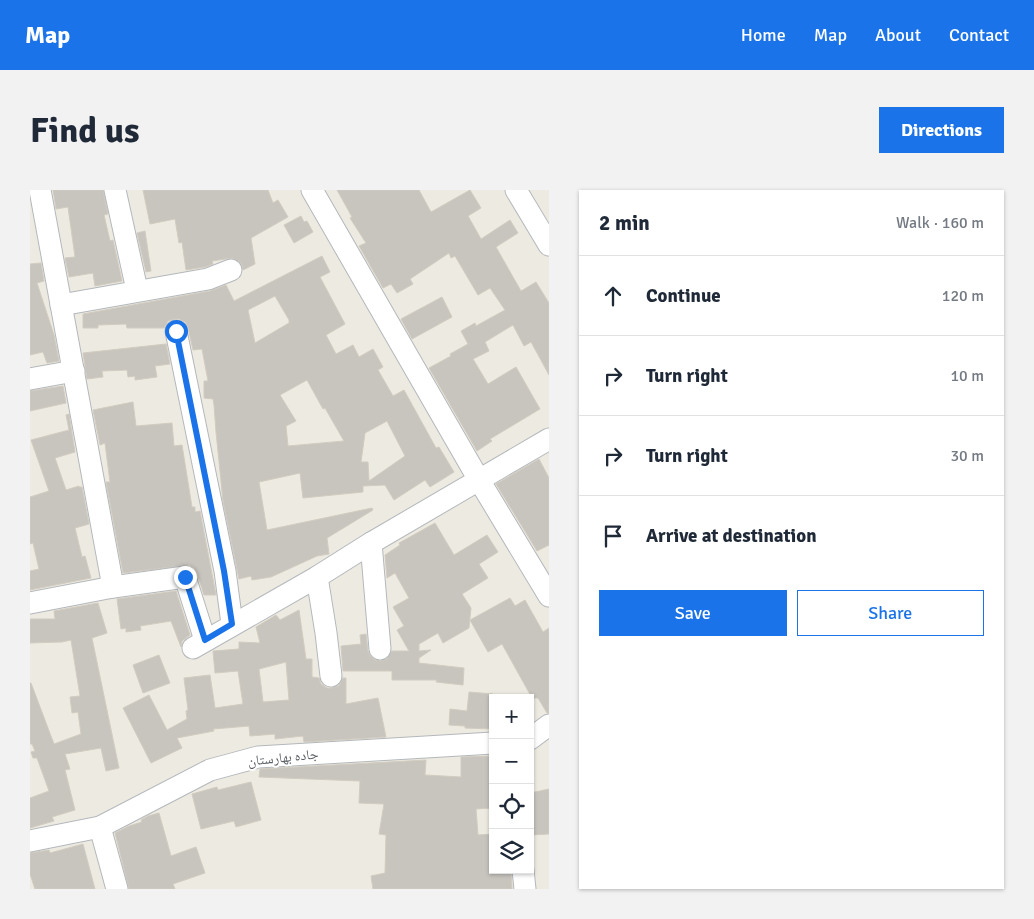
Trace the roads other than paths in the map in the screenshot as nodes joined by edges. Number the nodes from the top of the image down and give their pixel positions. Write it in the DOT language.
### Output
graph roads {
  1 [pos="40,190"];
  2 [pos="115,190"];
  3 [pos="312,190"];
  4 [pos="516,190"];
  5 [pos="549,245"];
  6 [pos="232,270"];
  7 [pos="137,290"];
  8 [pos="61,304"];
  9 [pos="176,331"];
  10 [pos="74,371"];
  11 [pos="30,379"];
  12 [pos="549,439"];
  13 [pos="479,480"];
  14 [pos="371,543"];
  15 [pos="318,577"];
  16 [pos="113,587"];
  17 [pos="549,596"];
  18 [pos="30,603"];
  19 [pos="232,624"];
  20 [pos="380,649"];
  21 [pos="331,676"];
  22 [pos="549,725"];
  23 [pos="534,736"];
  24 [pos="489,743"];
  25 [pos="100,827"];
  26 [pos="30,841"];
  27 [pos="524,874"];
  28 [pos="117,889"];
  29 [pos="525,889"];
  1 -- 8 [label="street"];
  2 -- 7 [label="street"];
  3 -- 13 [label="street"];
  4 -- 5 [label="street"];
  6 -- 7 [label="street"];
  7 -- 8 [label="street"];
  8 -- 10 [label="street"];
  9 -- 19 [label="street"];
  10 -- 11 [label="street"];
  10 -- 16 [label="street"];
  12 -- 13 [label="street"];
  13 -- 14 [label="street"];
  13 -- 17 [label="street"];
  14 -- 15 [label="street"];
  14 -- 20 [label="street"];
  15 -- 19 [label="street"];
  15 -- 21 [label="street"];
  16 -- 18 [label="street"];
  16 -- 19 [label="street"];
  22 -- 23 [label="street"];
  24 -- 25 [label="street, جاده بهارستان"];
  25 -- 26 [label="street, جاده بهارستان"];
  25 -- 28 [label="street"];
  27 -- 29 [label="street"];
}
